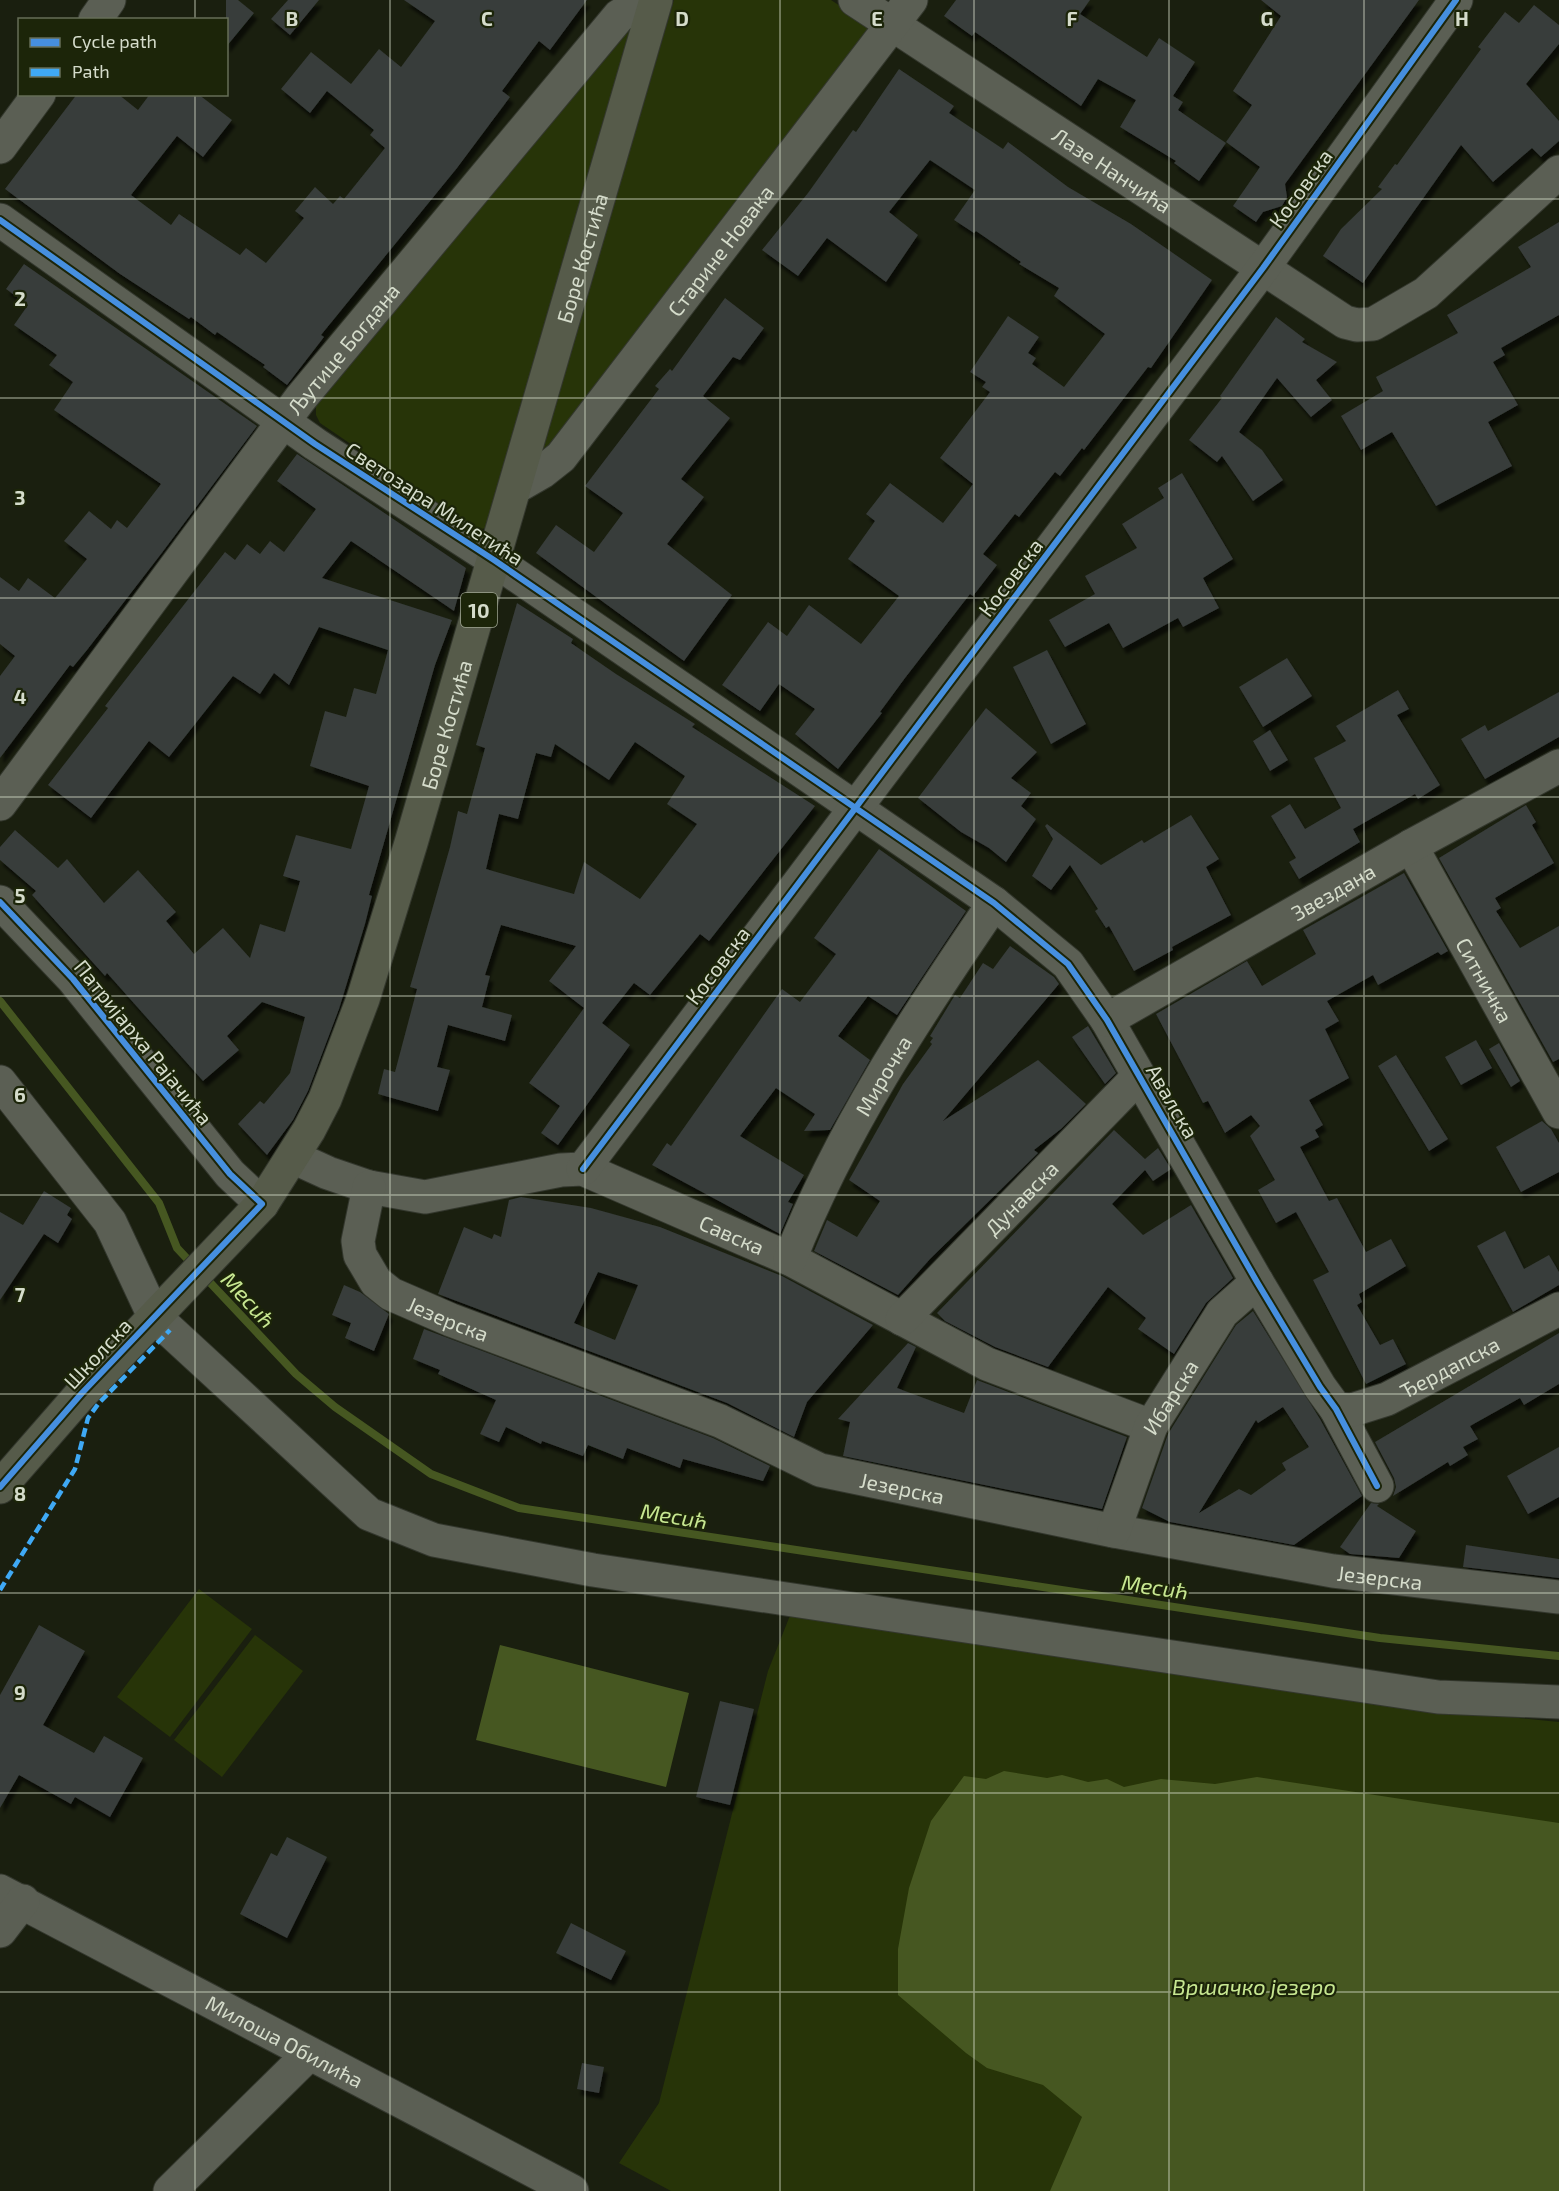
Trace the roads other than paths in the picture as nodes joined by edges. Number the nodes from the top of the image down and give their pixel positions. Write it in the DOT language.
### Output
graph roads {
  1 [pos="109,0"];
  2 [pos="644,0"];
  3 [pos="656,0"];
  4 [pos="855,0"];
  5 [pos="1456,0"];
  6 [pos="902,12"];
  7 [pos="96,18"];
  8 [pos="38,96"];
  9 [pos="0,147"];
  10 [pos="1559,172"];
  11 [pos="0,220"];
  12 [pos="1263,268"];
  13 [pos="284,422"];
  14 [pos="516,488"];
  15 [pos="494,560"];
  16 [pos="1559,766"];
  17 [pos="0,804"];
  18 [pos="856,808"];
  19 [pos="1411,846"];
  20 [pos="0,902"];
  21 [pos="994,903"];
  22 [pos="1107,1020"];
  23 [pos="1139,1076"];
  24 [pos="0,1082"];
  25 [pos="1559,1112"];
  26 [pos="293,1157"];
  27 [pos="583,1169"];
  28 [pos="369,1187"];
  29 [pos="262,1204"];
  30 [pos="222,1245"];
  31 [pos="789,1259"];
  32 [pos="1257,1282"];
  33 [pos="164,1306"];
  34 [pos="1559,1309"];
  35 [pos="902,1318"];
  36 [pos="1336,1409"];
  37 [pos="1151,1426"];
  38 [pos="1377,1486"];
  39 [pos="0,1487"];
  40 [pos="1114,1531"];
  41 [pos="1559,1597"];
  42 [pos="1559,1702"];
  43 [pos="12,1896"];
  44 [pos="0,1931"];
  45 [pos="309,2054"];
  46 [pos="170,2191"];
  47 [pos="572,2191"];
  1 -- 7 [label="street"];
  2 -- 13 [label="street, Љутице Богдана"];
  3 -- 14 [label="main road, Боре Костића / 10"];
  4 -- 6 [label="street, Лазе Нанчића"];
  5 -- 12 [label="street, Косовска"];
  6 -- 12 [label="street, Лазе Нанчића"];
  6 -- 14 [label="street, Старине Новака"];
  8 -- 9 [label="street"];
  10 -- 12 [label="street, Лазе Нанчића"];
  11 -- 13 [label="street, Светозара Милетића"];
  12 -- 18 [label="street, Косовска"];
  13 -- 15 [label="street, Светозара Милетића"];
  13 -- 17 [label="street, Љутице Богдана"];
  14 -- 15 [label="main road, Боре Костића / 10"];
  15 -- 18 [label="street, Светозара Милетића"];
  15 -- 26 [label="main road, Боре Костића / 10"];
  16 -- 19 [label="street, Звездана"];
  18 -- 21 [label="street, Авалска"];
  18 -- 27 [label="street, Косовска"];
  19 -- 22 [label="street, Звездана"];
  19 -- 25 [label="street, Ситничка"];
  20 -- 29 [label="street, Патријарха Рајачића"];
  21 -- 22 [label="street, Авалска"];
  21 -- 31 [label="street, Мирочка"];
  22 -- 23 [label="street, Авалска"];
  23 -- 32 [label="street, Авалска"];
  23 -- 35 [label="street, Дунавска"];
  24 -- 33 [label="street, Школска"];
  26 -- 28 [label="street, Савска"];
  26 -- 29 [label="main road, Боре Костића / 10"];
  27 -- 28 [label="street, Савска"];
  27 -- 31 [label="street, Савска"];
  28 -- 40 [label="street, Језерска"];
  29 -- 30 [label="main road, Боре Костића / 10"];
  30 -- 33 [label="main road, Школска / 10"];
  31 -- 35 [label="street, Савска"];
  32 -- 36 [label="street, Авалска"];
  32 -- 37 [label="street, Ибарска"];
  33 -- 39 [label="main road, Школска / 10"];
  33 -- 42 [label="street"];
  34 -- 36 [label="street, Ђердапска"];
  35 -- 37 [label="street, Савска"];
  36 -- 38 [label="street, Авалска"];
  37 -- 40 [label="street, Ибарска"];
  40 -- 41 [label="street, Језерска"];
  43 -- 44 [label="street"];
  43 -- 45 [label="street, Милоша Обилића"];
  45 -- 46 [label="street"];
  45 -- 47 [label="street, Милоша Обилића"];
}
